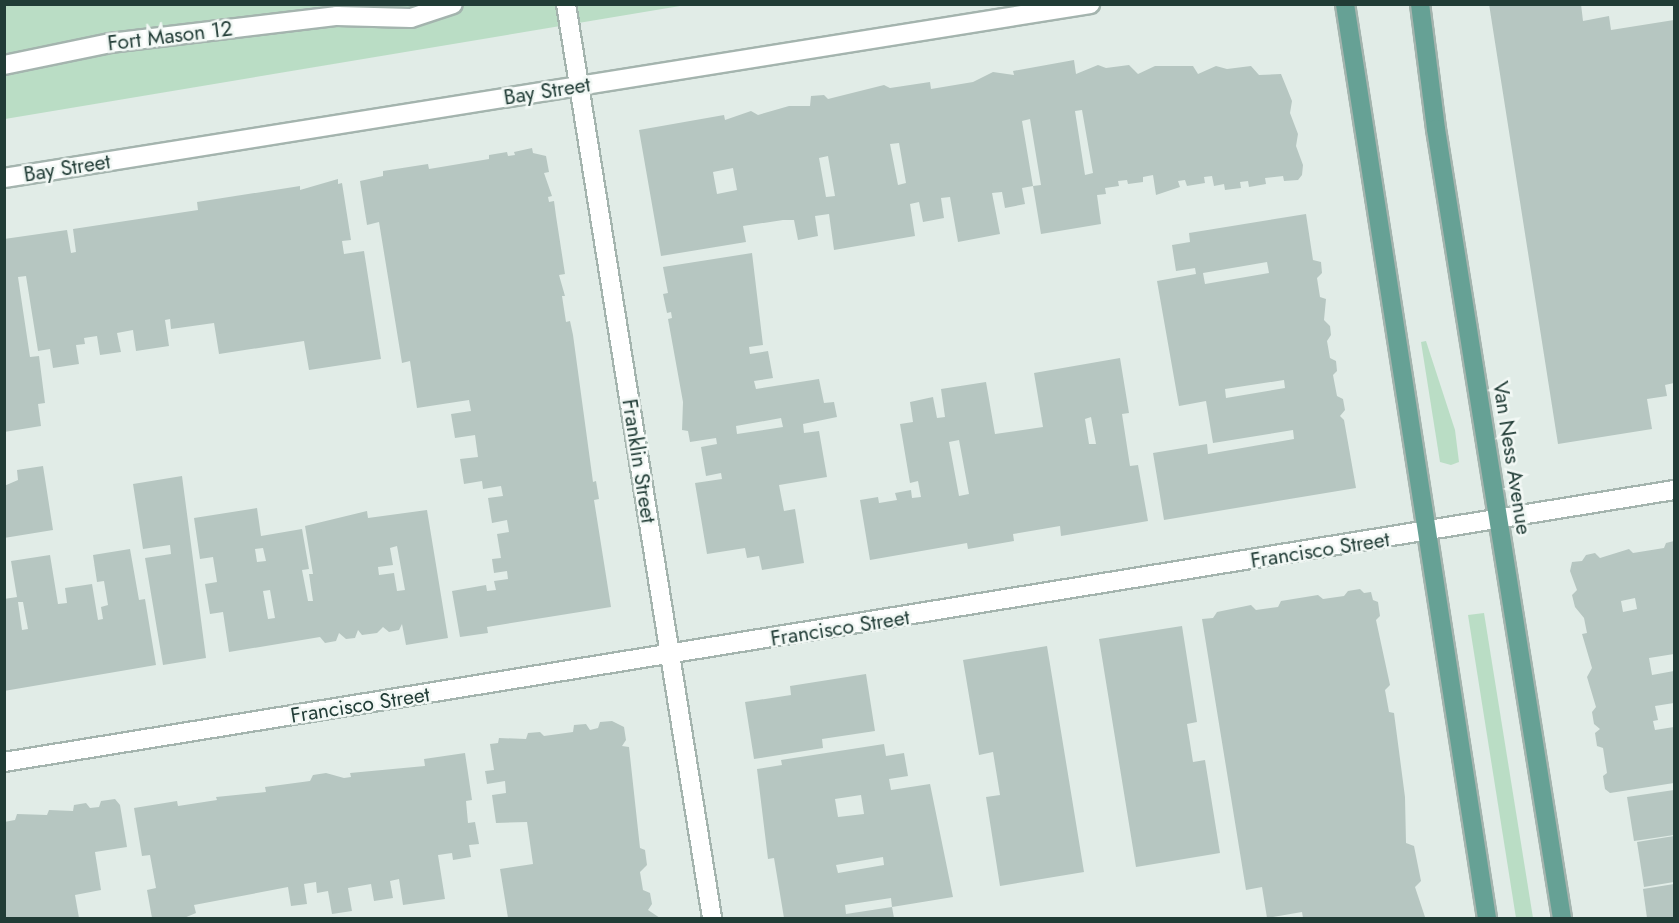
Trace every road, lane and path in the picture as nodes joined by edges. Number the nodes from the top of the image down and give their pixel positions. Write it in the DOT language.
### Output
graph roads {
  1 [pos="453,4"];
  2 [pos="566,4"];
  3 [pos="1090,4"];
  4 [pos="1345,4"];
  5 [pos="1420,4"];
  6 [pos="334,10"];
  7 [pos="4,65"];
  8 [pos="579,86"];
  9 [pos="4,178"];
  10 [pos="1674,490"];
  11 [pos="1499,520"];
  12 [pos="1425,532"];
  13 [pos="670,656"];
  14 [pos="4,762"];
  15 [pos="712,918"];
  16 [pos="1487,918"];
  17 [pos="1562,918"];
  1 -- 6 [label="street, Fort Mason 12"];
  2 -- 8 [label="street, Franklin Street"];
  3 -- 8 [label="street, Bay Street"];
  4 -- 12 [label="main road"];
  5 -- 11 [label="main road, Van Ness Avenue"];
  6 -- 7 [label="street, Fort Mason 12"];
  8 -- 9 [label="street, Bay Street"];
  8 -- 13 [label="street, Franklin Street"];
  10 -- 11 [label="street, Francisco Street"];
  11 -- 12 [label="street, Francisco Street"];
  11 -- 17 [label="main road, Van Ness Avenue"];
  12 -- 13 [label="street, Francisco Street"];
  12 -- 16 [label="main road"];
  13 -- 14 [label="street, Francisco Street"];
  13 -- 15 [label="street, Franklin Street"];
}
